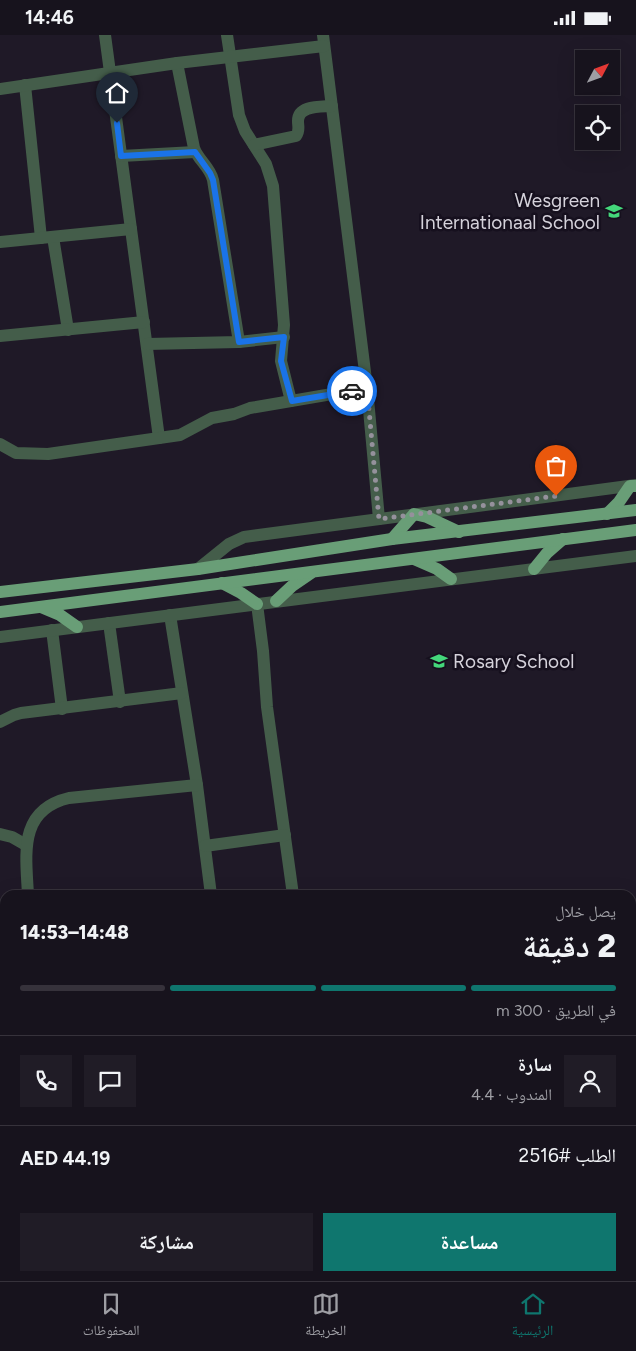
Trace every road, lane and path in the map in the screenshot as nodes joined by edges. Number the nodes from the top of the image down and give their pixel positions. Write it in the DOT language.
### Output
graph roads {
  1 [pos="105,35"];
  2 [pos="226,35"];
  3 [pos="324,41"];
  4 [pos="230,57"];
  5 [pos="177,63"];
  6 [pos="110,72"];
  7 [pos="25,85"];
  8 [pos="0,89"];
  9 [pos="332,106"];
  10 [pos="254,145"];
  11 [pos="195,152"];
  12 [pos="121,156"];
  13 [pos="131,229"];
  14 [pos="47,237"];
  15 [pos="0,242"];
  16 [pos="144,322"];
  17 [pos="68,329"];
  18 [pos="0,336"];
  19 [pos="284,337"];
  20 [pos="239,342"];
  21 [pos="147,344"];
  22 [pos="367,388"];
  23 [pos="292,401"];
  24 [pos="159,438"];
  25 [pos="0,444"];
  26 [pos="634,486"];
  27 [pos="636,510"];
  28 [pos="607,514"];
  29 [pos="414,515"];
  30 [pos="379,519"];
  31 [pos="636,530"];
  32 [pos="460,532"];
  33 [pos="392,539"];
  34 [pos="563,539"];
  35 [pos="636,556"];
  36 [pos="412,558"];
  37 [pos="198,569"];
  38 [pos="534,569"];
  39 [pos="316,571"];
  40 [pos="452,579"];
  41 [pos="222,583"];
  42 [pos="0,592"];
  43 [pos="276,601"];
  44 [pos="257,604"];
  45 [pos="41,607"];
  46 [pos="0,612"];
  47 [pos="170,615"];
  48 [pos="109,623"];
  49 [pos="77,627"];
  50 [pos="52,630"];
  51 [pos="0,637"];
  52 [pos="182,693"];
  53 [pos="120,701"];
  54 [pos="62,709"];
  55 [pos="0,722"];
  56 [pos="197,785"];
  57 [pos="0,834"];
  58 [pos="285,835"];
  59 [pos="26,845"];
  60 [pos="205,846"];
  61 [pos="28,890"];
  62 [pos="210,890"];
  63 [pos="292,890"];
  1 -- 6 [label="street"];
  2 -- 4 [label="street"];
  3 -- 4 [label="street"];
  3 -- 9 [label="street"];
  4 -- 5 [label="street"];
  4 -- 10 [label="street"];
  5 -- 6 [label="street"];
  5 -- 11 [label="street"];
  6 -- 7 [label="street"];
  6 -- 12 [label="street"];
  7 -- 8 [label="street"];
  7 -- 14 [label="street"];
  9 -- 10 [label="street"];
  9 -- 22 [label="street"];
  10 -- 19 [label="street"];
  11 -- 12 [label="street"];
  11 -- 20 [label="street"];
  12 -- 13 [label="street"];
  13 -- 14 [label="street"];
  13 -- 16 [label="street"];
  14 -- 15 [label="street"];
  14 -- 17 [label="street"];
  16 -- 17 [label="street"];
  16 -- 21 [label="street"];
  17 -- 18 [label="street"];
  19 -- 20 [label="street"];
  19 -- 23 [label="street"];
  20 -- 21 [label="street"];
  21 -- 24 [label="street"];
  22 -- 23 [label="street"];
  22 -- 30 [label="street"];
  23 -- 24 [label="street"];
  24 -- 25 [label="street"];
  26 -- 28 [label="main road"];
  26 -- 29 [label="street"];
  27 -- 28 [label="main road"];
  28 -- 32 [label="main road"];
  29 -- 30 [label="street"];
  29 -- 32 [label="main road"];
  29 -- 33 [label="main road"];
  30 -- 37 [label="street"];
  31 -- 34 [label="main road"];
  32 -- 33 [label="main road"];
  33 -- 37 [label="main road"];
  34 -- 36 [label="main road"];
  34 -- 38 [label="main road"];
  35 -- 38 [label="street"];
  36 -- 39 [label="main road"];
  36 -- 40 [label="main road"];
  37 -- 42 [label="main road"];
  38 -- 40 [label="street"];
  39 -- 41 [label="main road"];
  39 -- 43 [label="main road"];
  40 -- 43 [label="street"];
  41 -- 44 [label="main road"];
  41 -- 45 [label="main road"];
  43 -- 44 [label="street"];
  44 -- 47 [label="street"];
  44 -- 58 [label="street"];
  45 -- 46 [label="main road"];
  45 -- 49 [label="main road"];
  47 -- 48 [label="street"];
  47 -- 52 [label="street"];
  48 -- 49 [label="street"];
  48 -- 53 [label="street"];
  49 -- 50 [label="street"];
  50 -- 51 [label="street"];
  50 -- 54 [label="street"];
  52 -- 53 [label="street"];
  52 -- 56 [label="street"];
  53 -- 54 [label="street"];
  54 -- 55 [label="street"];
  56 -- 59 [label="street"];
  56 -- 60 [label="street"];
  57 -- 59 [label="street"];
  58 -- 60 [label="street"];
  58 -- 63 [label="street"];
  59 -- 61 [label="street"];
  60 -- 62 [label="street"];
}
